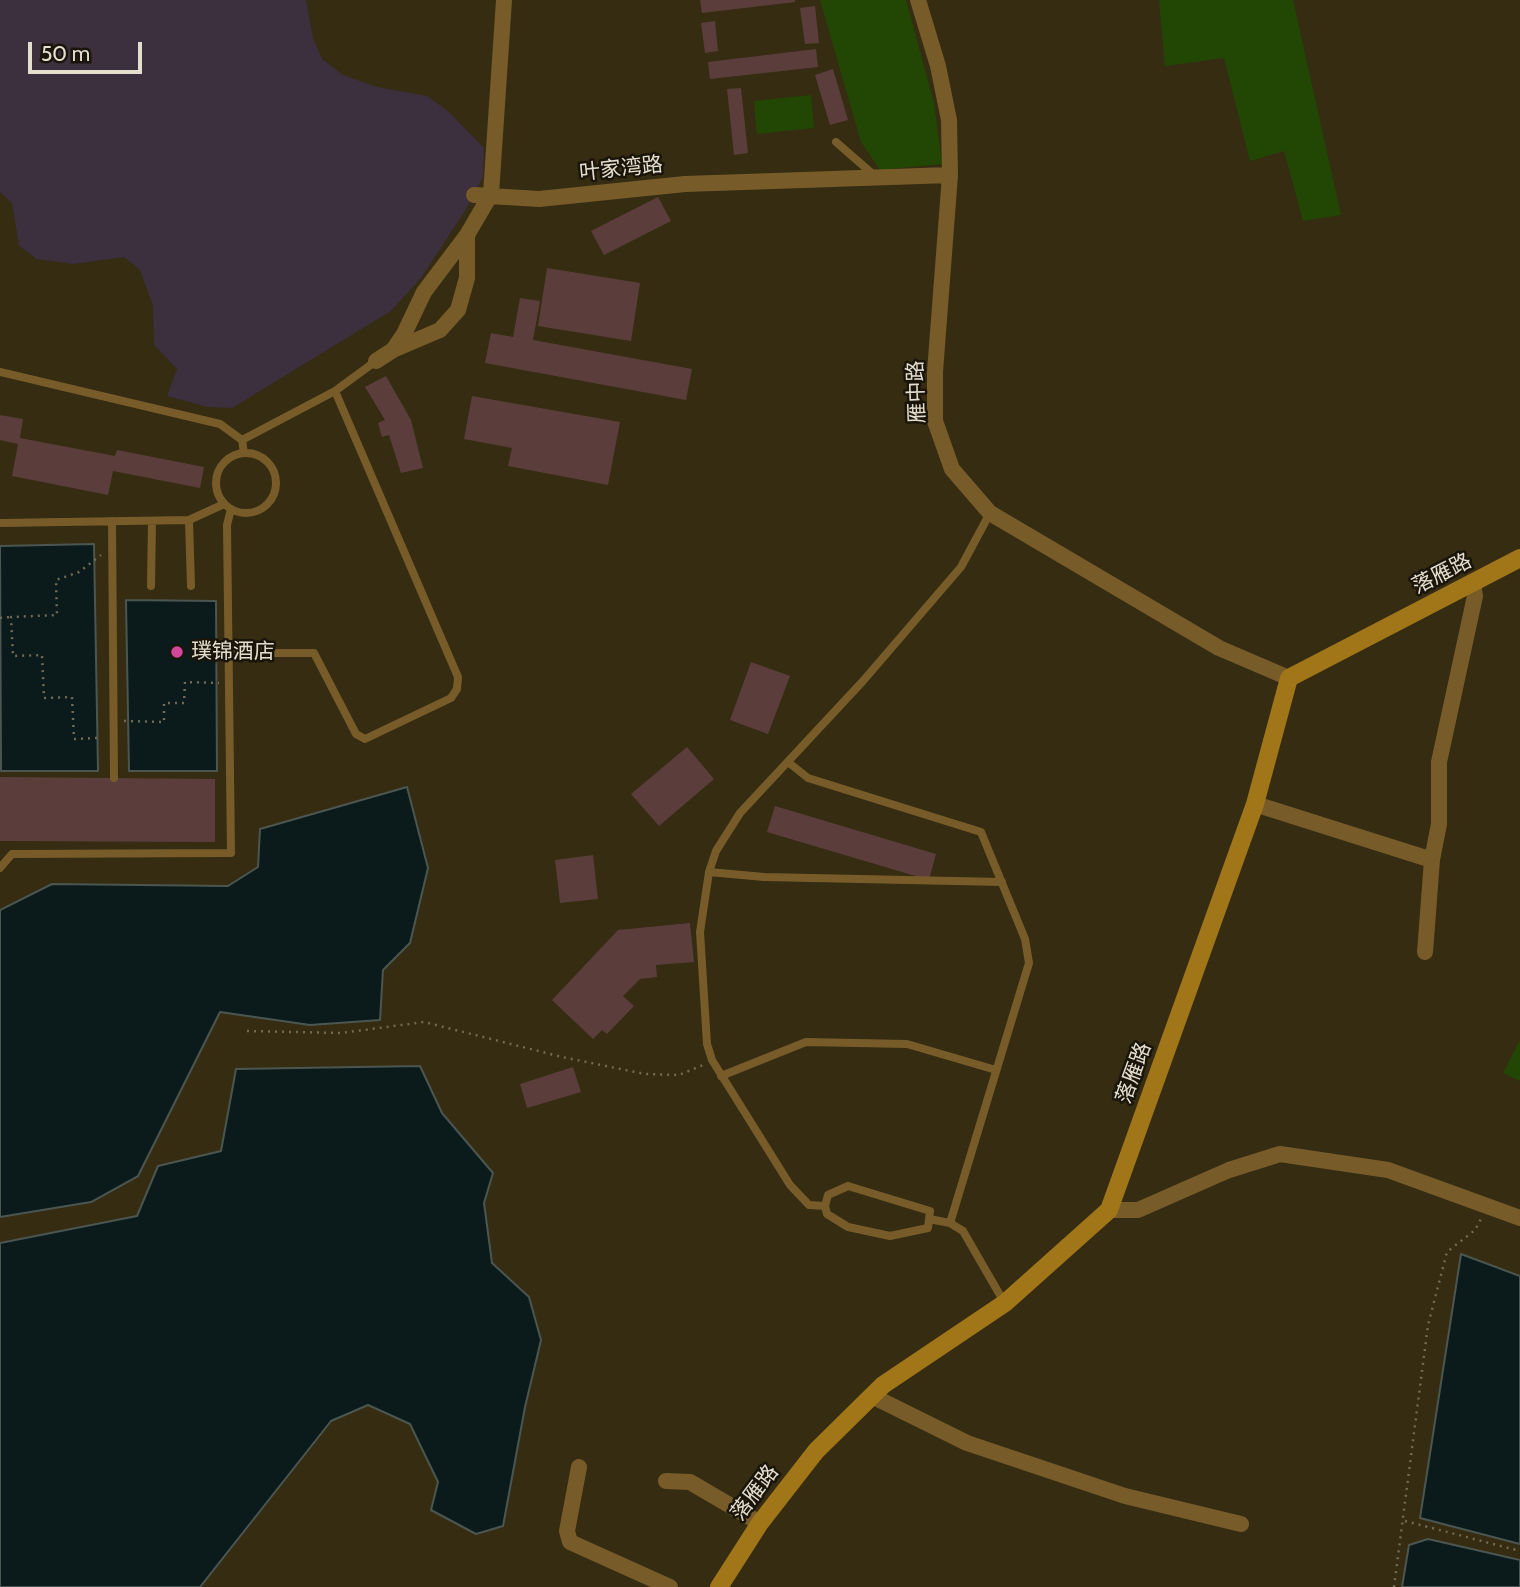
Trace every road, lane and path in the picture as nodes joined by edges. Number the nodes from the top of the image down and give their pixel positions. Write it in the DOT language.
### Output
graph roads {
  1 [pos="504,0"];
  2 [pos="918,0"];
  3 [pos="836,142"];
  4 [pos="950,175"];
  5 [pos="877,177"];
  6 [pos="491,194"];
  7 [pos="474,195"];
  8 [pos="467,235"];
  9 [pos="393,350"];
  10 [pos="376,361"];
  11 [pos="0,372"];
  12 [pos="335,391"];
  13 [pos="243,440"];
  14 [pos="244,453"];
  15 [pos="227,506"];
  16 [pos="990,513"];
  17 [pos="152,520"];
  18 [pos="189,520"];
  19 [pos="112,521"];
  20 [pos="0,523"];
  21 [pos="113,548"];
  22 [pos="1520,558"];
  23 [pos="1473,584"];
  24 [pos="151,586"];
  25 [pos="191,586"];
  26 [pos="11,617"];
  27 [pos="0,618"];
  28 [pos="230,653"];
  29 [pos="1289,678"];
  30 [pos="230,684"];
  31 [pos="114,720"];
  32 [pos="97,738"];
  33 [pos="788,762"];
  34 [pos="114,778"];
  35 [pos="1255,804"];
  36 [pos="1432,859"];
  37 [pos="0,868"];
  38 [pos="709,872"];
  39 [pos="1002,882"];
  40 [pos="1425,952"];
  41 [pos="247,1031"];
  42 [pos="712,1060"];
  43 [pos="996,1070"];
  44 [pos="721,1076"];
  45 [pos="825,1206"];
  46 [pos="1488,1206"];
  47 [pos="1110,1210"];
  48 [pos="1520,1218"];
  49 [pos="929,1219"];
  50 [pos="950,1223"];
  51 [pos="1005,1303"];
  52 [pos="872,1396"];
  53 [pos="579,1467"];
  54 [pos="666,1481"];
  55 [pos="1404,1521"];
  56 [pos="760,1523"];
  57 [pos="1241,1524"];
  58 [pos="1520,1551"];
  59 [pos="670,1587"];
  60 [pos="719,1587"];
  61 [pos="1394,1587"];
  1 -- 6 [label="street"];
  2 -- 4 [label="street, 雁中路"];
  3 -- 5 [label="lane"];
  4 -- 5 [label="street, 叶家湾路"];
  4 -- 16 [label="street, 雁中路"];
  5 -- 6 [label="street, 叶家湾路"];
  6 -- 7 [label="street, 叶家湾路"];
  6 -- 8 [label="street"];
  8 -- 9 [label="street"];
  8 -- 9 [label="street"];
  9 -- 10 [label="street"];
  10 -- 12 [label="lane"];
  11 -- 13 [label="lane"];
  12 -- 13 [label="lane"];
  12 -- 28 [label="lane"];
  13 -- 14 [label="lane"];
  14 -- 15 [label="lane"];
  14 -- 15 [label="lane"];
  15 -- 18 [label="lane"];
  15 -- 28 [label="lane"];
  16 -- 29 [label="street, 雁中路"];
  16 -- 33 [label="lane"];
  17 -- 18 [label="lane"];
  17 -- 19 [label="lane"];
  17 -- 24 [label="lane"];
  18 -- 25 [label="lane"];
  19 -- 20 [label="lane"];
  19 -- 21 [label="lane"];
  21 -- 26 [label="path"];
  21 -- 31 [label="lane"];
  22 -- 23 [label="street, 落雁路"];
  23 -- 29 [label="street, 落雁路"];
  23 -- 36 [label="street"];
  26 -- 27 [label="path"];
  26 -- 32 [label="path"];
  28 -- 30 [label="lane"];
  29 -- 35 [label="street, 落雁路"];
  30 -- 31 [label="path"];
  30 -- 37 [label="lane"];
  31 -- 34 [label="lane"];
  33 -- 38 [label="lane"];
  33 -- 39 [label="lane"];
  35 -- 36 [label="street"];
  35 -- 47 [label="street, 落雁路"];
  36 -- 40 [label="street"];
  38 -- 39 [label="lane"];
  38 -- 42 [label="lane"];
  39 -- 43 [label="lane"];
  41 -- 42 [label="path"];
  42 -- 44 [label="lane"];
  43 -- 44 [label="lane"];
  43 -- 50 [label="lane"];
  44 -- 45 [label="lane"];
  45 -- 49 [label="lane"];
  45 -- 49 [label="lane"];
  46 -- 47 [label="street"];
  46 -- 48 [label="street"];
  46 -- 55 [label="path"];
  47 -- 51 [label="street, 落雁路"];
  49 -- 50 [label="lane"];
  50 -- 51 [label="lane"];
  51 -- 52 [label="street, 落雁路"];
  52 -- 56 [label="street, 落雁路"];
  52 -- 57 [label="street"];
  53 -- 59 [label="street"];
  54 -- 56 [label="street"];
  55 -- 58 [label="path"];
  55 -- 61 [label="path"];
  56 -- 60 [label="street, 落雁路"];
}
